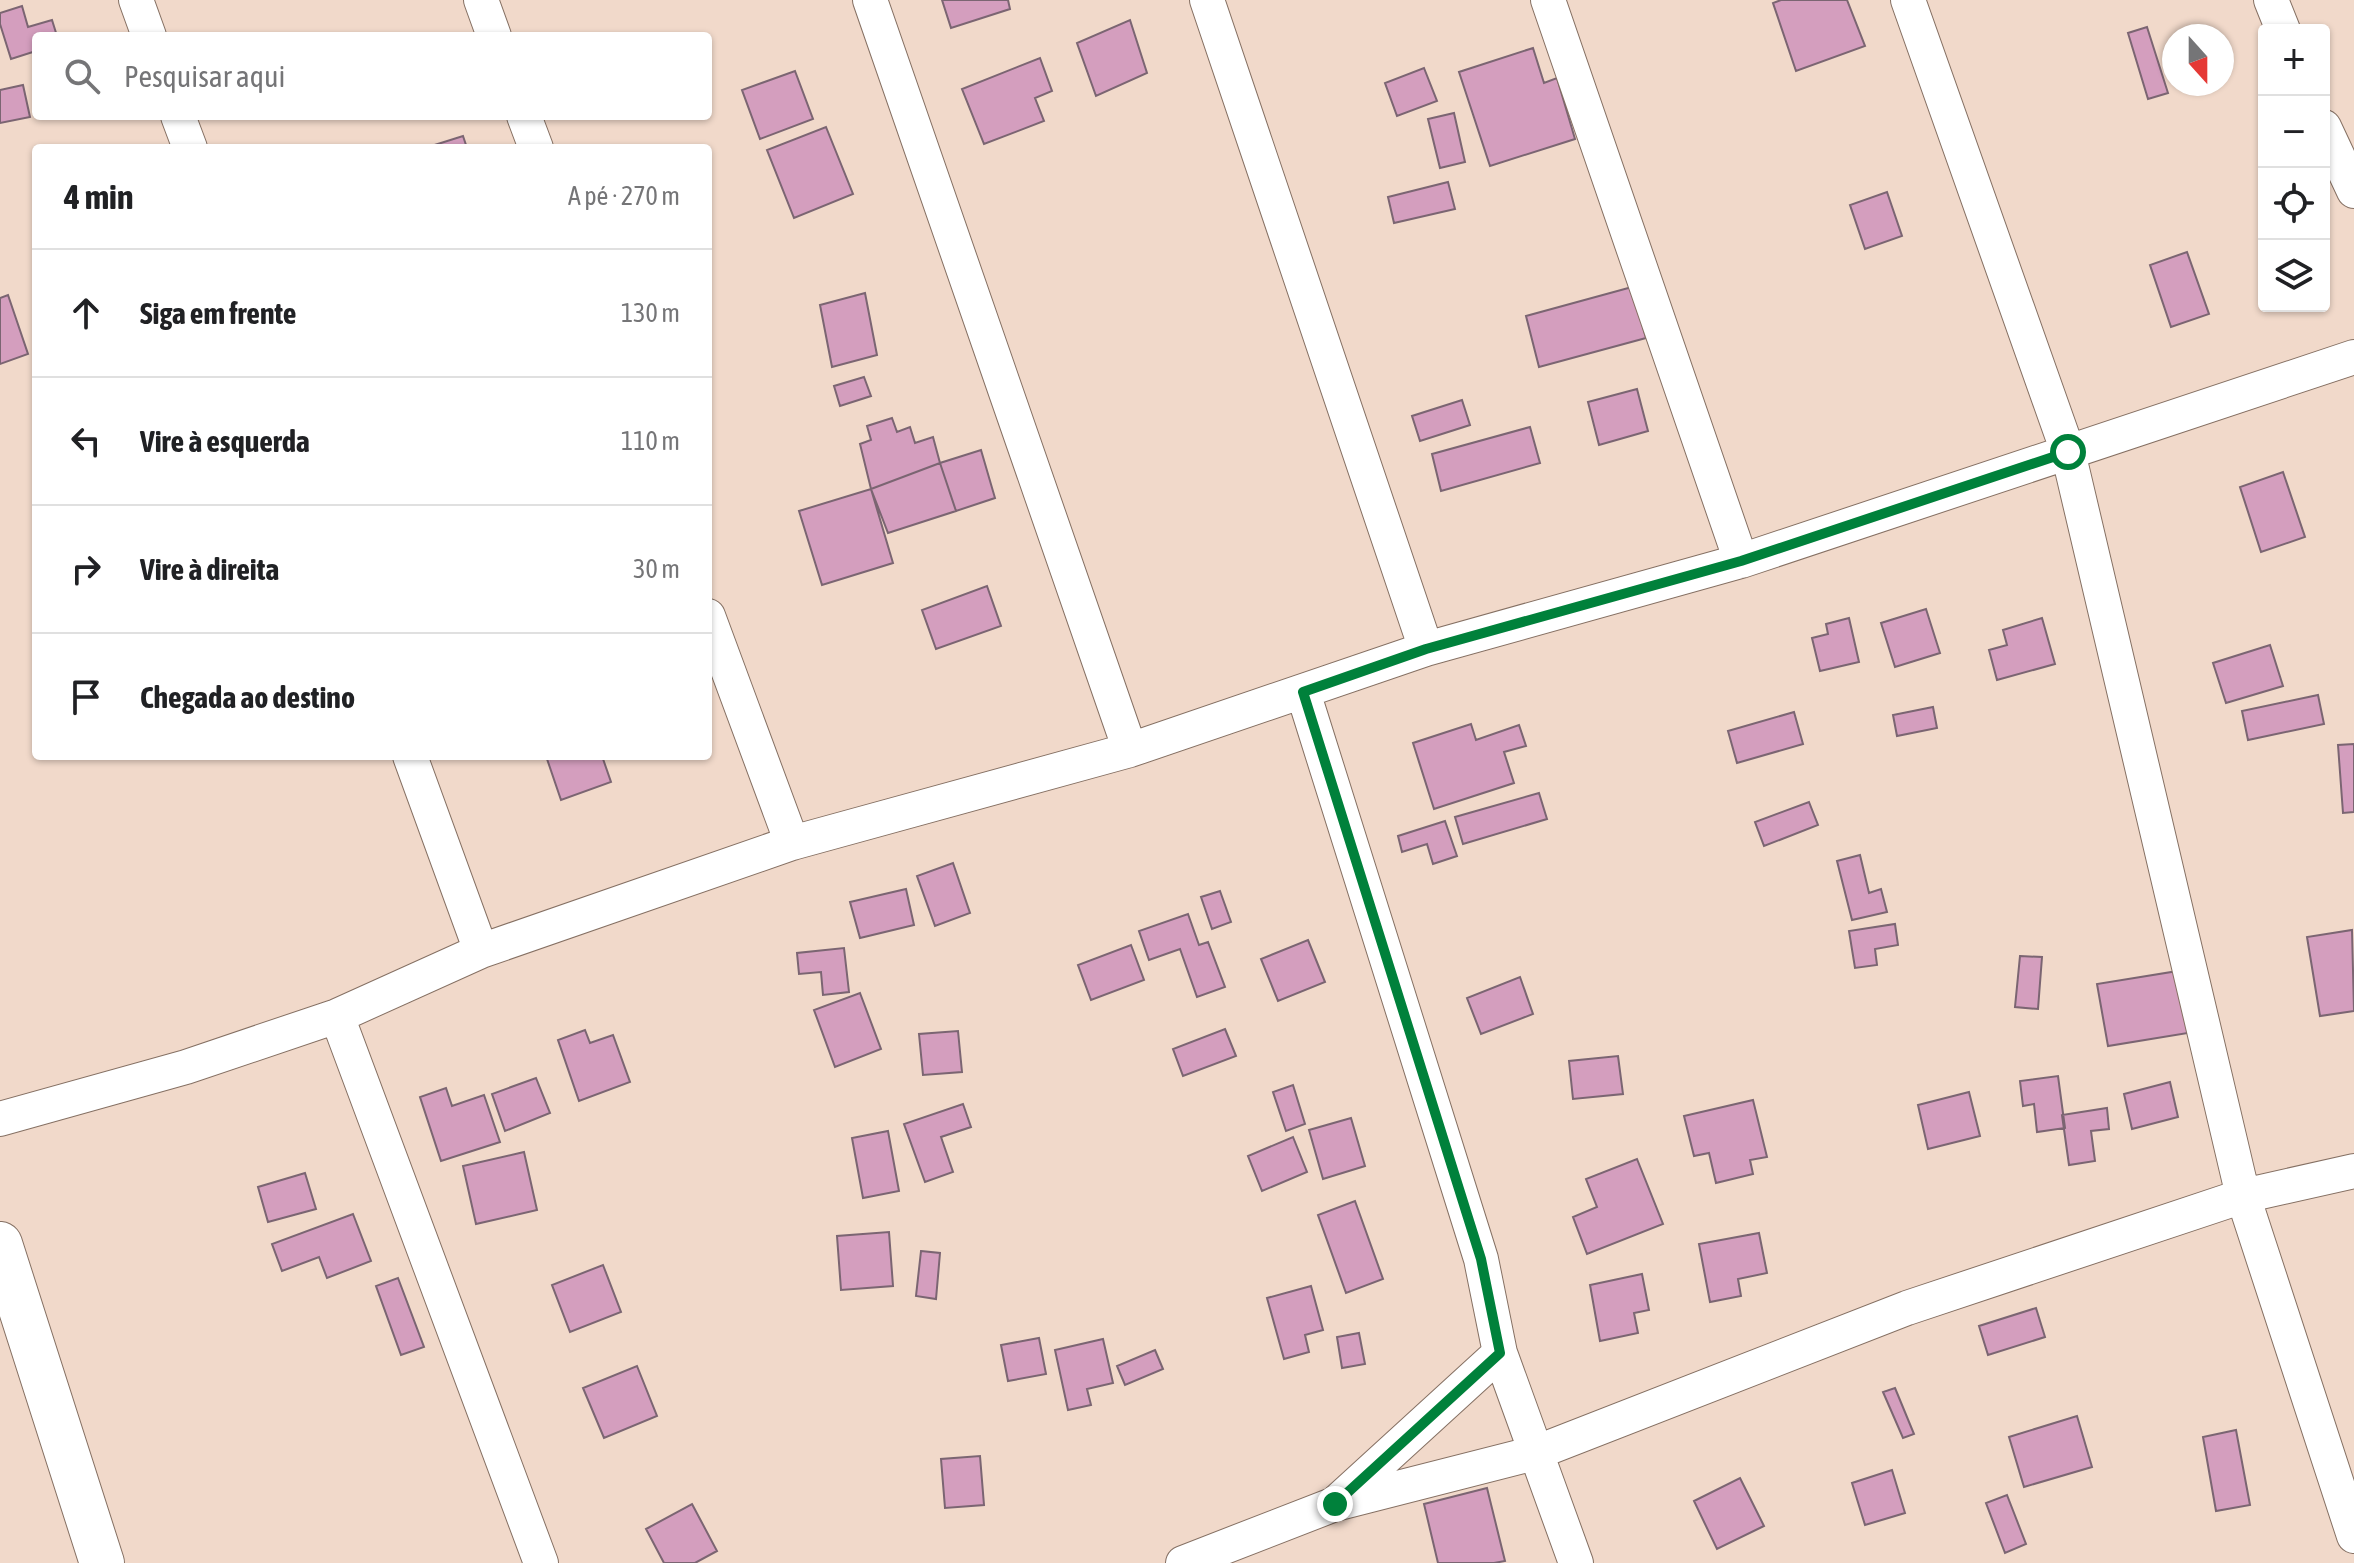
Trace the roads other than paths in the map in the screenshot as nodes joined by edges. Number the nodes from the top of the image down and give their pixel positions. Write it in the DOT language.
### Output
graph roads {
  1 [pos="136,0"];
  2 [pos="481,0"];
  3 [pos="870,0"];
  4 [pos="1207,0"];
  5 [pos="1548,0"];
  6 [pos="1908,0"];
  7 [pos="2271,0"];
  8 [pos="2281,24"];
  9 [pos="148,32"];
  10 [pos="493,32"];
  11 [pos="180,120"];
  12 [pos="526,120"];
  13 [pos="2330,140"];
  14 [pos="188,144"];
  15 [pos="534,144"];
  16 [pos="2354,191"];
  17 [pos="2354,357"];
  18 [pos="2068,452"];
  19 [pos="1741,561"];
  20 [pos="712,627"];
  21 [pos="1426,649"];
  22 [pos="1303,692"];
  23 [pos="1130,750"];
  24 [pos="411,760"];
  25 [pos="792,843"];
  26 [pos="481,951"];
  27 [pos="337,1016"];
  28 [pos="0,1119"];
  29 [pos="2354,1171"];
  30 [pos="2243,1196"];
  31 [pos="0,1244"];
  32 [pos="13,1330"];
  33 [pos="1500,1353"];
  34 [pos="1535,1453"];
  35 [pos="1335,1504"];
  36 [pos="2354,1536"];
  37 [pos="1246,1551"];
  38 [pos="102,1563"];
  39 [pos="541,1563"];
  40 [pos="1183,1563"];
  41 [pos="1576,1563"];
  1 -- 9 [label="street"];
  2 -- 10 [label="street"];
  3 -- 23 [label="street"];
  4 -- 21 [label="street"];
  5 -- 19 [label="street"];
  6 -- 18 [label="street"];
  7 -- 8 [label="street"];
  11 -- 14 [label="street"];
  12 -- 15 [label="street"];
  13 -- 16 [label="street"];
  17 -- 18 [label="street"];
  18 -- 19 [label="street"];
  18 -- 30 [label="street"];
  19 -- 21 [label="street"];
  20 -- 25 [label="street"];
  21 -- 22 [label="street"];
  22 -- 23 [label="street"];
  22 -- 33 [label="street"];
  23 -- 25 [label="street"];
  24 -- 26 [label="street"];
  25 -- 26 [label="street"];
  26 -- 27 [label="street"];
  27 -- 28 [label="street"];
  27 -- 39 [label="street"];
  29 -- 30 [label="street"];
  30 -- 34 [label="street"];
  30 -- 36 [label="street"];
  31 -- 32 [label="street"];
  32 -- 38 [label="street"];
  33 -- 34 [label="street"];
  33 -- 35 [label="street"];
  34 -- 35 [label="street"];
  34 -- 41 [label="street"];
  35 -- 37 [label="street"];
  37 -- 40 [label="street"];
}
